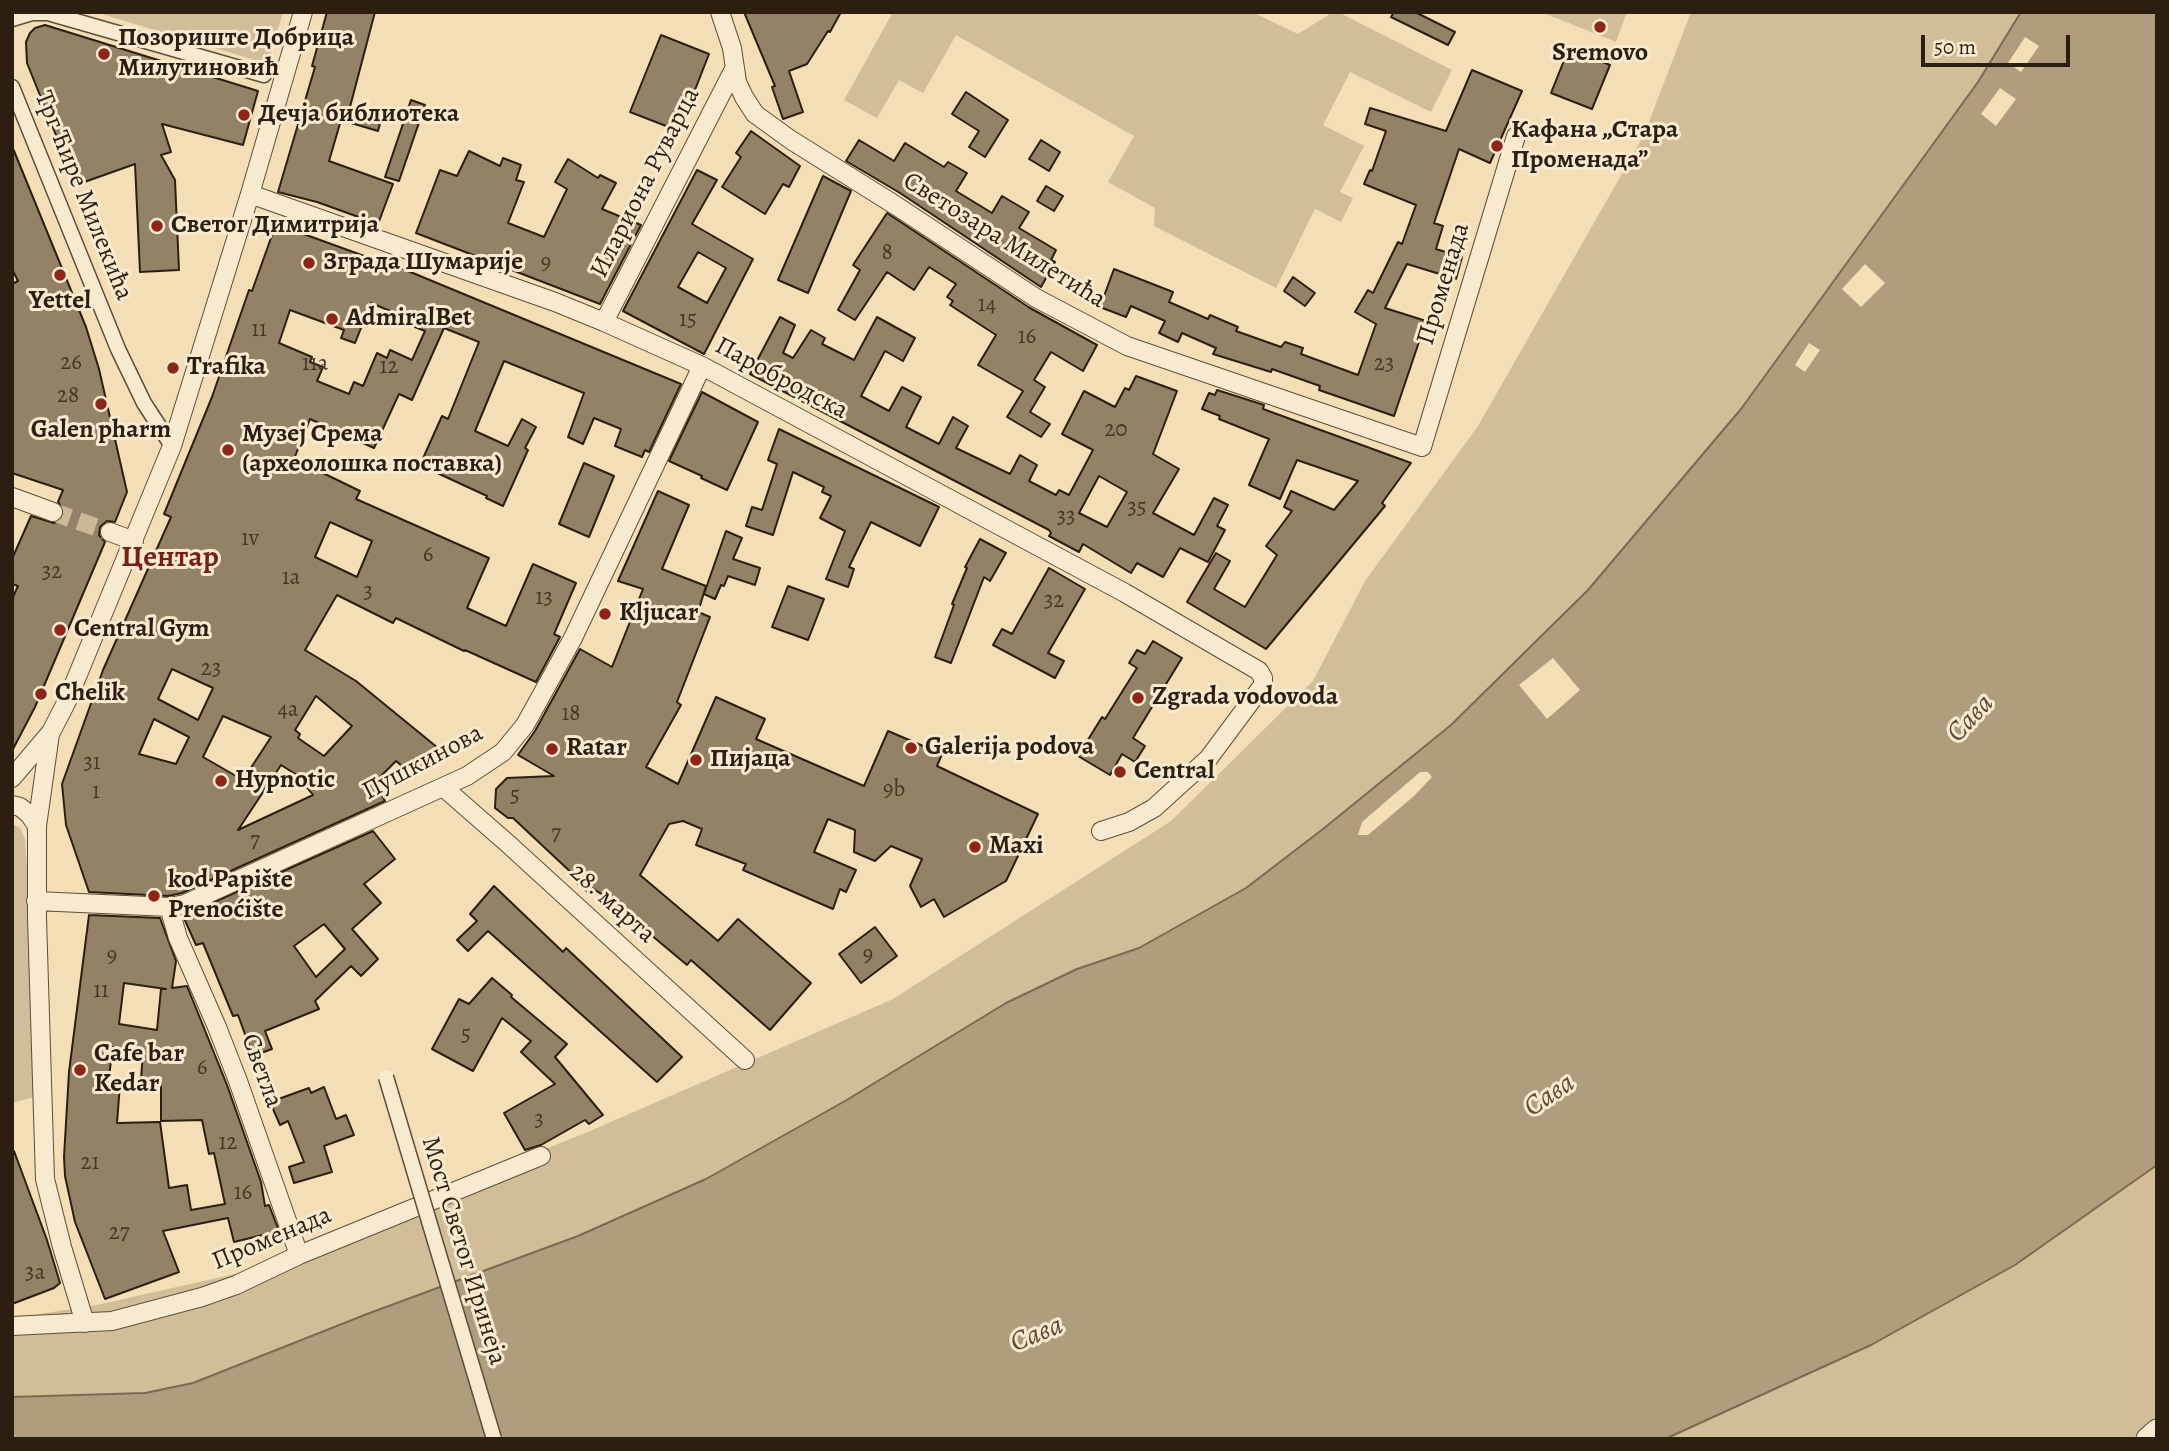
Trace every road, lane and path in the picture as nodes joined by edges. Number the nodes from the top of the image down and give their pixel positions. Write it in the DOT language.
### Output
graph roads {
  1 [pos="303,12"];
  2 [pos="720,12"];
  3 [pos="48,13"];
  4 [pos="12,19"];
  5 [pos="734,69"];
  6 [pos="264,75"];
  7 [pos="12,87"];
  8 [pos="1516,136"];
  9 [pos="250,194"];
  10 [pos="604,322"];
  11 [pos="702,366"];
  12 [pos="172,446"];
  13 [pos="1422,447"];
  14 [pos="12,497"];
  15 [pos="53,512"];
  16 [pos="110,532"];
  17 [pos="134,541"];
  18 [pos="51,732"];
  19 [pos="12,778"];
  20 [pos="443,788"];
  21 [pos="12,805"];
  22 [pos="37,826"];
  23 [pos="1101,831"];
  24 [pos="36,901"];
  25 [pos="169,907"];
  26 [pos="745,1060"];
  27 [pos="386,1077"];
  28 [pos="541,1156"];
  29 [pos="299,1255"];
  30 [pos="85,1323"];
  31 [pos="12,1326"];
  32 [pos="2157,1431"];
  33 [pos="494,1439"];
  34 [pos="2148,1439"];
  1 -- 9 [label="street"];
  2 -- 5 [label="street, Светозара Милетића"];
  3 -- 4 [label="street"];
  3 -- 6 [label="street"];
  5 -- 10 [label="street, Илариона Руварца"];
  5 -- 13 [label="street, Светозара Милетића"];
  7 -- 12 [label="street, Трг Ћире Милекића"];
  8 -- 13 [label="street, Променада"];
  9 -- 10 [label="street, Паробродска"];
  9 -- 12 [label="street"];
  10 -- 11 [label="street, Паробродска"];
  11 -- 20 [label="street, Пушкинова"];
  11 -- 23 [label="street, Паробродска"];
  12 -- 17 [label="street"];
  14 -- 15 [label="street"];
  16 -- 17 [label="street"];
  17 -- 18 [label="street"];
  18 -- 19 [label="street"];
  18 -- 22 [label="street"];
  20 -- 25 [label="street, Пушкинова"];
  20 -- 26 [label="street, 28. марта"];
  21 -- 22 [label="street"];
  22 -- 24 [label="street"];
  24 -- 25 [label="street, Пушкинова"];
  24 -- 30 [label="street"];
  25 -- 29 [label="street, Светла"];
  27 -- 33 [label="street, Мост Светог Иринеја, bridge"];
  28 -- 29 [label="street, Променада"];
  29 -- 30 [label="street, Променада"];
  30 -- 31 [label="street, Променада"];
  32 -- 34 [label="street"];
}
